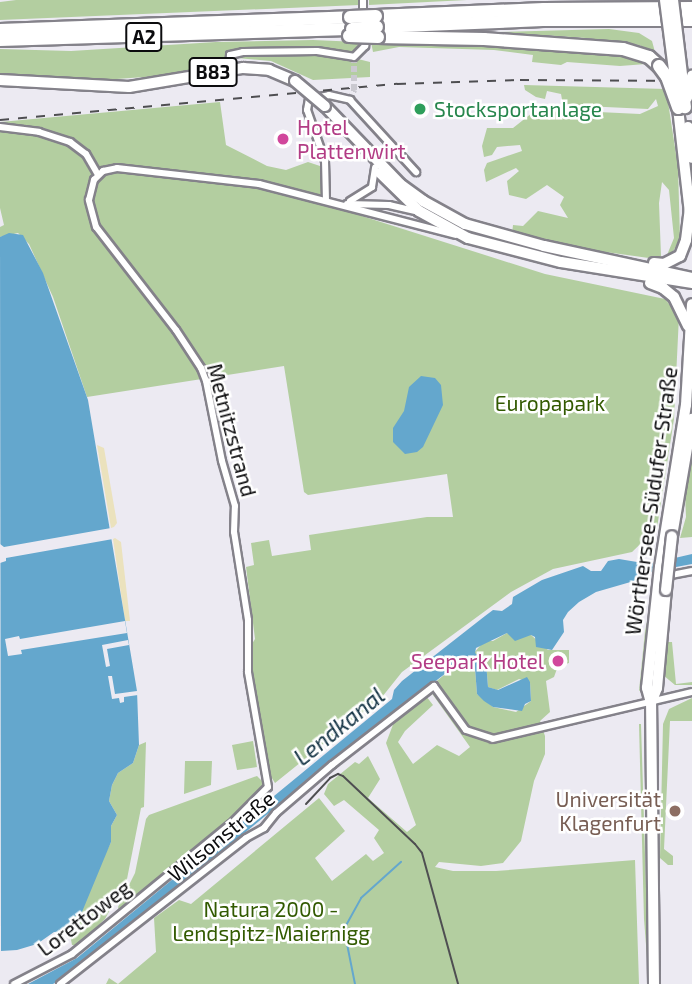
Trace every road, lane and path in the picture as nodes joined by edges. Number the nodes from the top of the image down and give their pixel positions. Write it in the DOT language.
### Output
graph roads {
  1 [pos="363,0"];
  2 [pos="665,0"];
  3 [pos="672,0"];
  4 [pos="691,11"];
  5 [pos="349,27"];
  6 [pos="377,27"];
  7 [pos="0,30"];
  8 [pos="0,40"];
  9 [pos="229,69"];
  10 [pos="692,76"];
  11 [pos="0,80"];
  12 [pos="682,112"];
  13 [pos="0,127"];
  14 [pos="360,145"];
  15 [pos="692,158"];
  16 [pos="375,167"];
  17 [pos="415,172"];
  18 [pos="98,176"];
  19 [pos="326,201"];
  20 [pos="341,204"];
  21 [pos="690,208"];
  22 [pos="424,210"];
  23 [pos="412,226"];
  24 [pos="468,238"];
  25 [pos="692,239"];
  26 [pos="589,256"];
  27 [pos="561,262"];
  28 [pos="692,278"];
  29 [pos="692,283"];
  30 [pos="692,304"];
  31 [pos="690,336"];
  32 [pos="692,419"];
  33 [pos="668,535"];
  34 [pos="692,571"];
  35 [pos="664,577"];
  36 [pos="692,692"];
  37 [pos="651,703"];
  38 [pos="267,791"];
  39 [pos="14,984"];
  40 [pos="60,984"];
  41 [pos="654,984"];
  1 -- 9 [label="street"];
  2 -- 12 [label="main road, bridge"];
  3 -- 12 [label="highway, bridge"];
  4 -- 6 [label="highway, A2"];
  5 -- 6 [label="highway, A2, bridge"];
  5 -- 6 [label="highway, bridge"];
  5 -- 7 [label="highway, A2"];
  5 -- 8 [label="highway, A2"];
  6 -- 12 [label="highway, bridge"];
  9 -- 11 [label="main road, B83"];
  9 -- 14 [label="main road, B83, bridge"];
  10 -- 12 [label="main road, bridge"];
  12 -- 15 [label="main road"];
  12 -- 21 [label="main road"];
  13 -- 18 [label="street"];
  14 -- 16 [label="main road, B83"];
  14 -- 22 [label="main road, B83"];
  16 -- 20 [label="street"];
  16 -- 22 [label="main road, B83"];
  17 -- 19 [label="street"];
  18 -- 19 [label="street"];
  18 -- 38 [label="street, Metnitzstrand"];
  19 -- 20 [label="street"];
  20 -- 22 [label="street"];
  20 -- 23 [label="street"];
  21 -- 25 [label="main road"];
  21 -- 26 [label="main road"];
  22 -- 23 [label="street"];
  22 -- 24 [label="main road, B83"];
  22 -- 26 [label="main road, B83"];
  23 -- 24 [label="street"];
  24 -- 27 [label="main road, B83"];
  26 -- 28 [label="main road, B83"];
  27 -- 29 [label="main road, B83"];
  27 -- 31 [label="main road"];
  30 -- 31 [label="main road, Wörthersee-Südufer-Straße"];
  31 -- 33 [label="main road, Wörthersee-Südufer-Straße"];
  32 -- 33 [label="main road, Wörthersee-Südufer-Straße"];
  33 -- 37 [label="main road, Wörthersee-Südufer-Straße, bridge"];
  34 -- 35 [label="street"];
  36 -- 37 [label="street"];
  37 -- 40 [label="street, Wilsonstraße"];
  37 -- 41 [label="main road, Wörthersee-Südufer-Straße"];
  38 -- 39 [label="street, Lorettoweg"];
}
